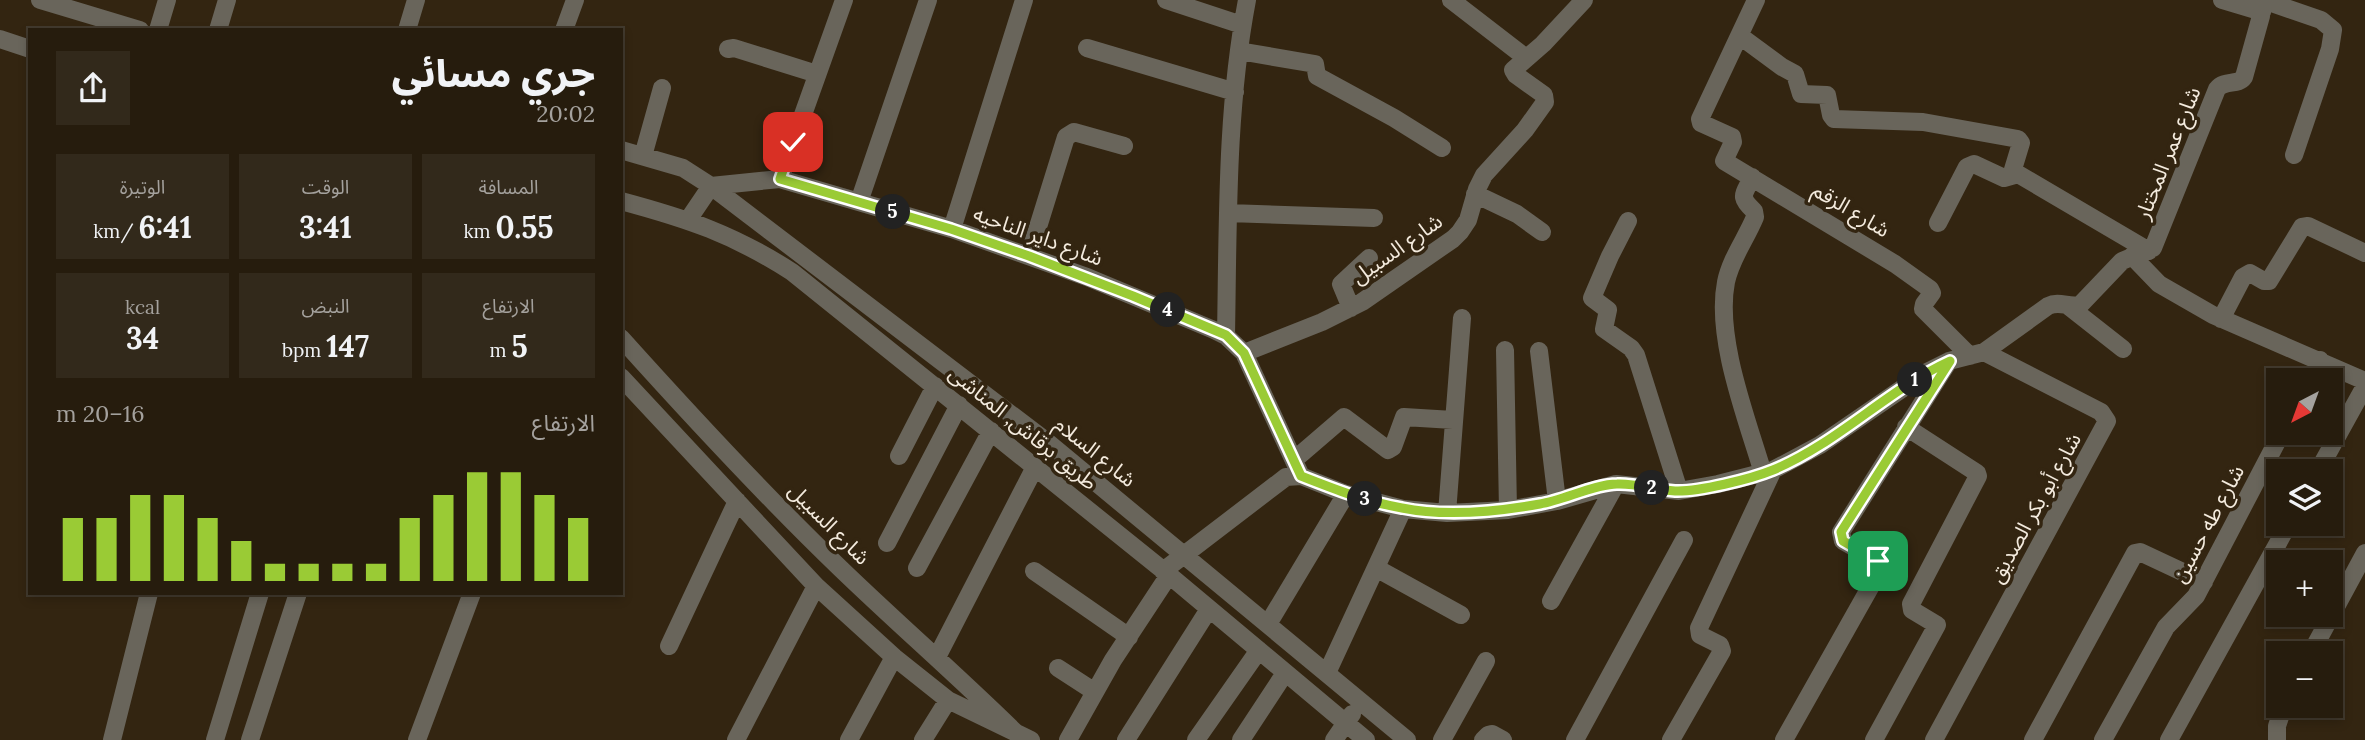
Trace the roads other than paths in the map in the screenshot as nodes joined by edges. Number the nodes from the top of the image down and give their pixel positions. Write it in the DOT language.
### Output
graph roads {
  1 [pos="43,0"];
  2 [pos="167,0"];
  3 [pos="227,0"];
  4 [pos="416,0"];
  5 [pos="575,0"];
  6 [pos="929,0"];
  7 [pos="1024,0"];
  8 [pos="1166,0"];
  9 [pos="1247,0"];
  10 [pos="1451,0"];
  11 [pos="1584,0"];
  12 [pos="1756,0"];
  13 [pos="2222,0"];
  14 [pos="839,1"];
  15 [pos="2262,4"];
  16 [pos="1242,25"];
  17 [pos="134,28"];
  18 [pos="159,28"];
  19 [pos="219,28"];
  20 [pos="408,28"];
  21 [pos="565,28"];
  22 [pos="1740,36"];
  23 [pos="0,39"];
  24 [pos="28,48"];
  25 [pos="1087,48"];
  26 [pos="728,49"];
  27 [pos="1240,51"];
  28 [pos="1526,58"];
  29 [pos="817,74"];
  30 [pos="662,88"];
  31 [pos="1235,92"];
  32 [pos="1124,146"];
  33 [pos="1442,148"];
  34 [pos="623,151"];
  35 [pos="2294,155"];
  36 [pos="643,156"];
  37 [pos="2011,176"];
  38 [pos="1752,177"];
  39 [pos="780,179"];
  40 [pos="711,186"];
  41 [pos="1475,194"];
  42 [pos="623,202"];
  43 [pos="859,202"];
  44 [pos="1228,213"];
  45 [pos="1374,218"];
  46 [pos="688,219"];
  47 [pos="1628,221"];
  48 [pos="1938,223"];
  49 [pos="951,229"];
  50 [pos="1542,232"];
  51 [pos="2141,253"];
  52 [pos="2365,253"];
  53 [pos="1029,256"];
  54 [pos="1369,258"];
  55 [pos="2067,304"];
  56 [pos="1351,308"];
  57 [pos="1462,318"];
  58 [pos="2221,319"];
  59 [pos="1226,335"];
  60 [pos="623,340"];
  61 [pos="2123,349"];
  62 [pos="1505,350"];
  63 [pos="1539,351"];
  64 [pos="1244,353"];
  65 [pos="1978,354"];
  66 [pos="2320,360"];
  67 [pos="1950,361"];
  68 [pos="2316,368"];
  69 [pos="623,379"];
  70 [pos="2365,383"];
  71 [pos="935,386"];
  72 [pos="959,405"];
  73 [pos="1452,420"];
  74 [pos="1906,427"];
  75 [pos="991,431"];
  76 [pos="2275,445"];
  77 [pos="899,456"];
  78 [pos="2324,459"];
  79 [pos="1035,467"];
  80 [pos="1297,468"];
  81 [pos="1768,472"];
  82 [pos="1616,484"];
  83 [pos="1679,491"];
  84 [pos="1346,494"];
  85 [pos="737,501"];
  86 [pos="1557,501"];
  87 [pos="1403,509"];
  88 [pos="1508,510"];
  89 [pos="1447,513"];
  90 [pos="2282,536"];
  91 [pos="1684,540"];
  92 [pos="887,542"];
  93 [pos="2365,553"];
  94 [pos="1184,554"];
  95 [pos="918,568"];
  96 [pos="1376,568"];
  97 [pos="1034,571"];
  98 [pos="1166,573"];
  99 [pos="2204,582"];
  100 [pos="816,586"];
  101 [pos="148,595"];
  102 [pos="259,595"];
  103 [pos="297,595"];
  104 [pos="471,595"];
  105 [pos="1552,601"];
  106 [pos="1209,608"];
  107 [pos="1461,615"];
  108 [pos="1268,624"];
  109 [pos="1129,637"];
  110 [pos="2317,641"];
  111 [pos="670,646"];
  112 [pos="1259,650"];
  113 [pos="894,657"];
  114 [pos="937,657"];
  115 [pos="1486,661"];
  116 [pos="1058,668"];
  117 [pos="1285,673"];
  118 [pos="1327,673"];
  119 [pos="1095,692"];
  120 [pos="948,701"];
  121 [pos="1360,701"];
  122 [pos="2280,718"];
  123 [pos="1346,723"];
  124 [pos="1023,736"];
  125 [pos="112,740"];
  126 [pos="215,740"];
  127 [pos="250,740"];
  128 [pos="417,740"];
  129 [pos="736,740"];
  130 [pos="849,740"];
  131 [pos="923,740"];
  132 [pos="1068,740"];
  133 [pos="1126,740"];
  134 [pos="1196,740"];
  135 [pos="1241,740"];
  136 [pos="1334,740"];
  137 [pos="1366,740"];
  138 [pos="1407,740"];
  139 [pos="1442,740"];
  140 [pos="1483,740"];
  141 [pos="1503,740"];
  142 [pos="1575,740"];
  143 [pos="1671,740"];
  144 [pos="1784,740"];
  145 [pos="1874,740"];
  146 [pos="1934,740"];
  147 [pos="2033,740"];
  148 [pos="2103,740"];
  149 [pos="2169,740"];
  150 [pos="2277,740"];
  1 -- 17 [label="street"];
  2 -- 18 [label="street"];
  3 -- 19 [label="street"];
  4 -- 20 [label="street"];
  5 -- 21 [label="street"];
  6 -- 43 [label="street"];
  7 -- 49 [label="street"];
  8 -- 16 [label="street"];
  9 -- 16 [label="street"];
  10 -- 28 [label="street"];
  11 -- 28 [label="street"];
  12 -- 22 [label="street"];
  13 -- 15 [label="street"];
  14 -- 29 [label="street"];
  15 -- 35 [label="street"];
  15 -- 51 [label="street, شارع عمر المختار"];
  16 -- 27 [label="street"];
  22 -- 37 [label="street"];
  22 -- 38 [label="street, شارع الزقم"];
  23 -- 24 [label="street"];
  25 -- 31 [label="street"];
  26 -- 29 [label="street"];
  27 -- 31 [label="street"];
  27 -- 33 [label="street"];
  28 -- 41 [label="street, شارع السبيل"];
  29 -- 39 [label="street"];
  30 -- 36 [label="street"];
  31 -- 44 [label="street"];
  32 -- 53 [label="street"];
  34 -- 36 [label="street"];
  36 -- 40 [label="street"];
  37 -- 48 [label="street"];
  37 -- 51 [label="street"];
  38 -- 65 [label="street, شارع الزقم"];
  38 -- 81 [label="street"];
  39 -- 40 [label="street, شارع داير الناحيه"];
  39 -- 43 [label="street, شارع داير الناحيه"];
  40 -- 46 [label="street"];
  40 -- 94 [label="street, شارع السلام"];
  41 -- 50 [label="street"];
  41 -- 56 [label="street, شارع السبيل"];
  42 -- 46 [label="street, طريق برقاش, المناشى"];
  43 -- 49 [label="street, شارع داير الناحيه"];
  44 -- 45 [label="street"];
  44 -- 59 [label="street"];
  46 -- 71 [label="street, طريق برقاش, المناشى"];
  47 -- 83 [label="street"];
  49 -- 53 [label="street, شارع داير الناحيه"];
  51 -- 55 [label="street, شارع عمر المختار"];
  51 -- 58 [label="street"];
  52 -- 58 [label="street"];
  53 -- 59 [label="street, شارع داير الناحيه"];
  54 -- 56 [label="street"];
  55 -- 61 [label="street"];
  55 -- 65 [label="street, شارع عمر المختار"];
  56 -- 64 [label="street, شارع السبيل"];
  57 -- 73 [label="street"];
  58 -- 66 [label="street"];
  59 -- 64 [label="street, شارع داير الناحيه"];
  60 -- 114 [label="street, شارع السبيل"];
  62 -- 88 [label="street"];
  63 -- 86 [label="street"];
  64 -- 80 [label="street, شارع داير الناحيه"];
  65 -- 67 [label="street, شارع عمر المختار"];
  65 -- 146 [label="street, شارع أبو بكر الصديق"];
  66 -- 68 [label="street"];
  66 -- 70 [label="street"];
  67 -- 74 [label="street"];
  67 -- 81 [label="street, شارع عمر المختار"];
  69 -- 85 [label="street, شارع السبيل"];
  70 -- 78 [label="street"];
  71 -- 72 [label="street, طريق برقاش, المناشى"];
  71 -- 77 [label="street"];
  72 -- 75 [label="street, طريق برقاش, المناشى"];
  72 -- 92 [label="street"];
  73 -- 80 [label="street"];
  73 -- 89 [label="street"];
  74 -- 144 [label="street"];
  74 -- 145 [label="street"];
  75 -- 79 [label="street, طريق برقاش, المناشى"];
  75 -- 95 [label="street"];
  76 -- 99 [label="street, شارع طه حسين"];
  79 -- 98 [label="street, طريق برقاش, المناشى"];
  79 -- 114 [label="street"];
  80 -- 84 [label="street, شارع عمر المختار"];
  80 -- 94 [label="street"];
  81 -- 83 [label="street, شارع عمر المختار"];
  81 -- 143 [label="street"];
  82 -- 83 [label="street, شارع عمر المختار"];
  82 -- 86 [label="street, شارع عمر المختار"];
  82 -- 105 [label="street"];
  84 -- 87 [label="street, شارع عمر المختار"];
  84 -- 108 [label="street"];
  85 -- 100 [label="street, شارع السبيل"];
  85 -- 111 [label="street"];
  86 -- 88 [label="street, شارع عمر المختار"];
  87 -- 89 [label="street, شارع عمر المختار"];
  87 -- 96 [label="street"];
  88 -- 89 [label="street, شارع عمر المختار"];
  90 -- 149 [label="street"];
  91 -- 142 [label="street"];
  93 -- 110 [label="street"];
  94 -- 98 [label="street"];
  94 -- 108 [label="street, شارع السلام"];
  96 -- 107 [label="street"];
  96 -- 118 [label="street"];
  97 -- 109 [label="street"];
  98 -- 106 [label="street, طريق برقاش, المناشى"];
  98 -- 109 [label="street"];
  99 -- 147 [label="street"];
  99 -- 148 [label="street, شارع طه حسين"];
  100 -- 113 [label="street, شارع السبيل"];
  100 -- 129 [label="street"];
  101 -- 125 [label="street"];
  102 -- 126 [label="street"];
  103 -- 127 [label="street"];
  104 -- 128 [label="street"];
  106 -- 112 [label="street, طريق برقاش, المناشى"];
  106 -- 133 [label="street"];
  108 -- 118 [label="street, شارع السلام"];
  109 -- 119 [label="street"];
  112 -- 117 [label="street, طريق برقاش, المناشى"];
  112 -- 134 [label="street"];
  113 -- 120 [label="street, شارع السبيل"];
  113 -- 130 [label="street"];
  114 -- 124 [label="street, شارع السبيل"];
  115 -- 139 [label="street"];
  116 -- 119 [label="street"];
  117 -- 123 [label="street, طريق برقاش, المناشى"];
  117 -- 135 [label="street"];
  118 -- 121 [label="street, شارع السلام"];
  119 -- 132 [label="street"];
  120 -- 124 [label="street, شارع السبيل"];
  120 -- 131 [label="street"];
  121 -- 123 [label="street"];
  121 -- 138 [label="street, شارع السلام"];
  122 -- 150 [label="street"];
  123 -- 136 [label="street"];
  123 -- 137 [label="street, طريق برقاش, المناشى"];
  140 -- 141 [label="street"];
}
